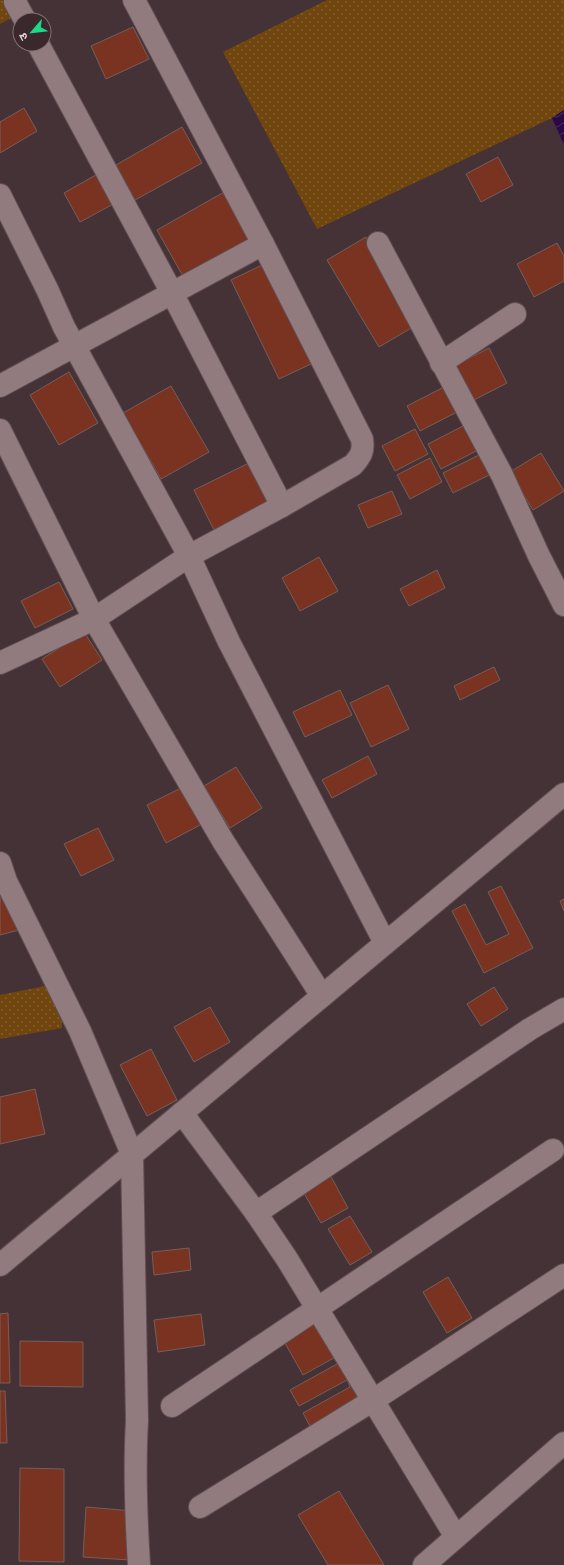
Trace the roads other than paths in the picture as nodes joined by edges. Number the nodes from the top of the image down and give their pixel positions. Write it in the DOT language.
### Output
graph roads {
  1 [pos="134,0"];
  2 [pos="42,52"];
  3 [pos="0,195"];
  4 [pos="378,243"];
  5 [pos="263,244"];
  6 [pos="172,293"];
  7 [pos="515,314"];
  8 [pos="74,346"];
  9 [pos="440,363"];
  10 [pos="0,386"];
  11 [pos="0,430"];
  12 [pos="282,506"];
  13 [pos="189,556"];
  14 [pos="564,605"];
  15 [pos="94,619"];
  16 [pos="0,663"];
  17 [pos="564,794"];
  18 [pos="2,875"];
  19 [pos="385,943"];
  20 [pos="322,996"];
  21 [pos="564,1009"];
  22 [pos="182,1112"];
  23 [pos="553,1150"];
  24 [pos="132,1154"];
  25 [pos="256,1213"];
  26 [pos="0,1265"];
  27 [pos="564,1275"];
  28 [pos="318,1308"];
  29 [pos="372,1401"];
  30 [pos="172,1406"];
  31 [pos="564,1443"];
  32 [pos="200,1507"];
  33 [pos="456,1537"];
  34 [pos="139,1565"];
  35 [pos="424,1565"];
  1 -- 5 [label="street"];
  2 -- 6 [label="street"];
  3 -- 8 [label="street"];
  4 -- 9 [label="street"];
  5 -- 6 [label="street"];
  5 -- 12 [label="street"];
  6 -- 8 [label="street"];
  6 -- 12 [label="street"];
  7 -- 9 [label="street"];
  8 -- 10 [label="street"];
  8 -- 13 [label="street"];
  9 -- 14 [label="street"];
  11 -- 15 [label="street"];
  12 -- 13 [label="street"];
  13 -- 15 [label="street"];
  13 -- 19 [label="street"];
  15 -- 16 [label="street"];
  15 -- 20 [label="street"];
  17 -- 19 [label="street"];
  18 -- 24 [label="street"];
  19 -- 20 [label="street"];
  20 -- 22 [label="street"];
  21 -- 25 [label="street"];
  22 -- 24 [label="street"];
  22 -- 25 [label="street"];
  23 -- 28 [label="street"];
  24 -- 26 [label="street"];
  24 -- 34 [label="street"];
  25 -- 28 [label="street"];
  27 -- 29 [label="street"];
  28 -- 29 [label="street"];
  28 -- 30 [label="street"];
  29 -- 32 [label="street"];
  29 -- 33 [label="street"];
  31 -- 33 [label="street"];
  33 -- 35 [label="street"];
}
